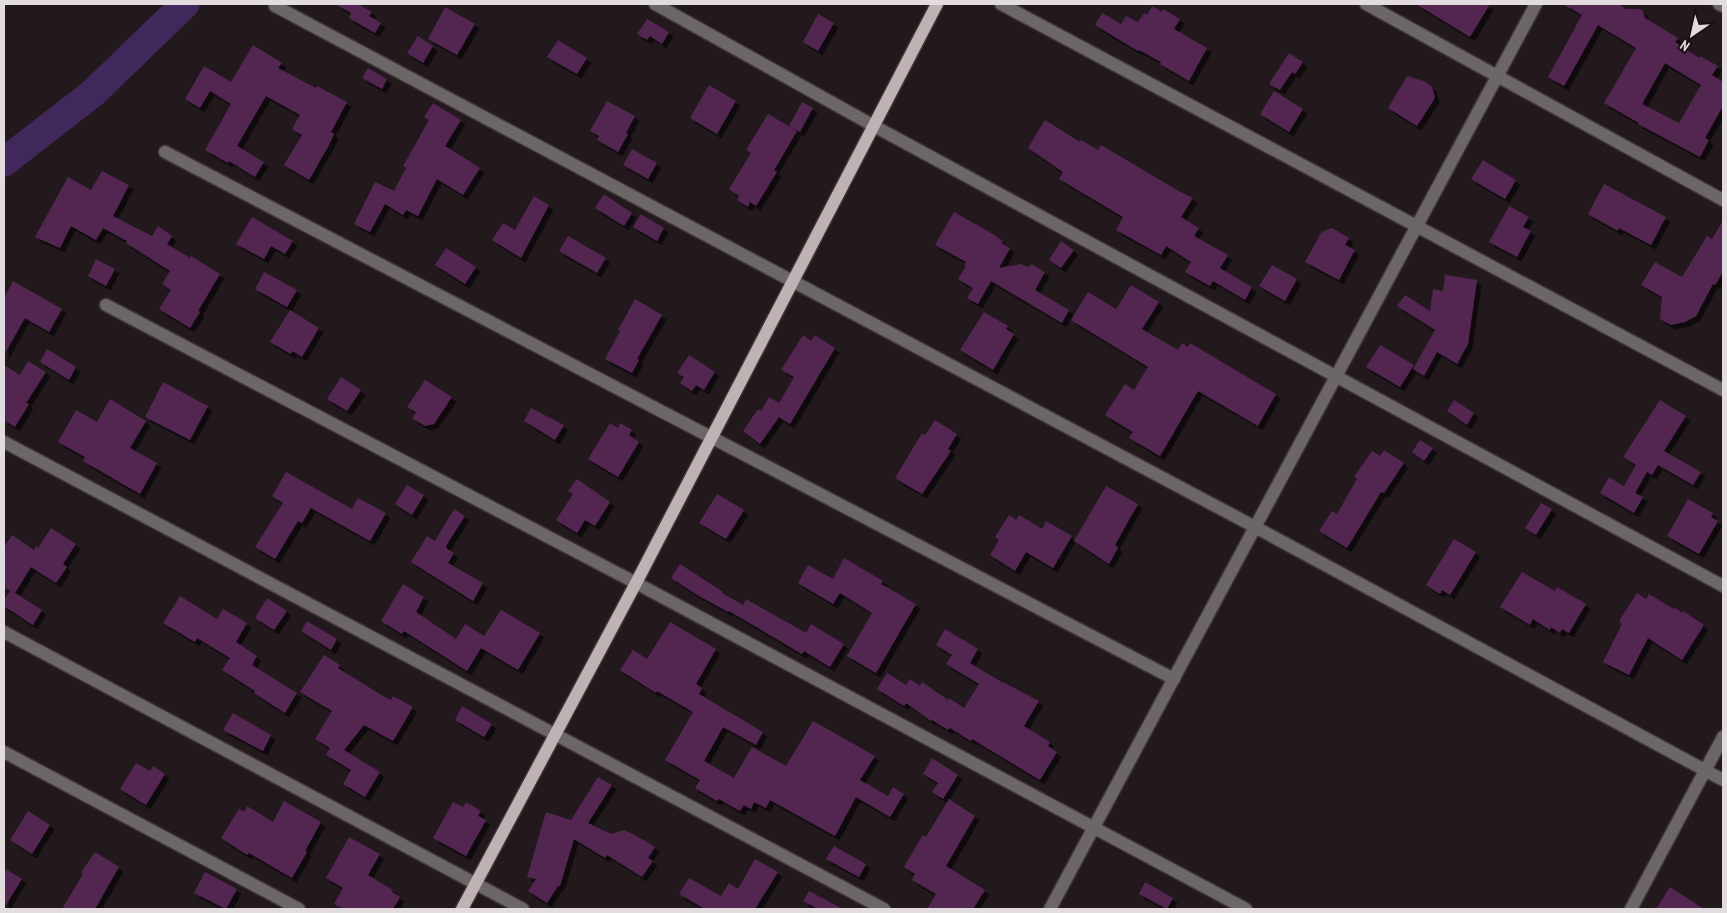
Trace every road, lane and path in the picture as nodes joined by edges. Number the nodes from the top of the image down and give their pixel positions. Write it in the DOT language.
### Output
graph roads {
  1 [pos="655,4"];
  2 [pos="938,4"];
  3 [pos="1001,4"];
  4 [pos="1366,4"];
  5 [pos="1536,4"];
  6 [pos="1719,4"];
  7 [pos="275,6"];
  8 [pos="1723,6"];
  9 [pos="1497,76"];
  10 [pos="874,126"];
  11 [pos="165,152"];
  12 [pos="1723,200"];
  13 [pos="1416,227"];
  14 [pos="793,281"];
  15 [pos="106,305"];
  16 [pos="1336,376"];
  17 [pos="1723,390"];
  18 [pos="711,438"];
  19 [pos="4,442"];
  20 [pos="1255,527"];
  21 [pos="636,582"];
  22 [pos="1723,586"];
  23 [pos="4,632"];
  24 [pos="1174,679"];
  25 [pos="555,735"];
  26 [pos="1723,737"];
  27 [pos="4,752"];
  28 [pos="1706,770"];
  29 [pos="1723,780"];
  30 [pos="1094,828"];
  31 [pos="476,884"];
  32 [pos="298,909"];
  33 [pos="462,909"];
  34 [pos="523,909"];
  35 [pos="884,909"];
  36 [pos="1050,909"];
  37 [pos="1246,909"];
  38 [pos="1631,909"];
  1 -- 10 [label="street"];
  2 -- 10 [label="main road"];
  3 -- 13 [label="street"];
  4 -- 9 [label="street"];
  5 -- 9 [label="street"];
  6 -- 8 [label="street"];
  7 -- 14 [label="street"];
  9 -- 12 [label="street"];
  9 -- 13 [label="street"];
  10 -- 14 [label="main road"];
  10 -- 16 [label="street"];
  11 -- 18 [label="street"];
  13 -- 16 [label="street"];
  13 -- 17 [label="street"];
  14 -- 18 [label="main road"];
  14 -- 20 [label="street"];
  15 -- 21 [label="street"];
  16 -- 20 [label="street"];
  16 -- 22 [label="street"];
  18 -- 21 [label="main road"];
  18 -- 24 [label="street"];
  19 -- 25 [label="street"];
  20 -- 24 [label="street"];
  20 -- 28 [label="street"];
  21 -- 25 [label="main road"];
  21 -- 30 [label="street"];
  23 -- 31 [label="street"];
  24 -- 30 [label="street"];
  25 -- 31 [label="main road"];
  25 -- 35 [label="street"];
  26 -- 28 [label="street"];
  27 -- 32 [label="street"];
  28 -- 29 [label="street"];
  28 -- 38 [label="street"];
  30 -- 36 [label="street"];
  30 -- 37 [label="street"];
  31 -- 33 [label="main road"];
  31 -- 34 [label="street"];
}
